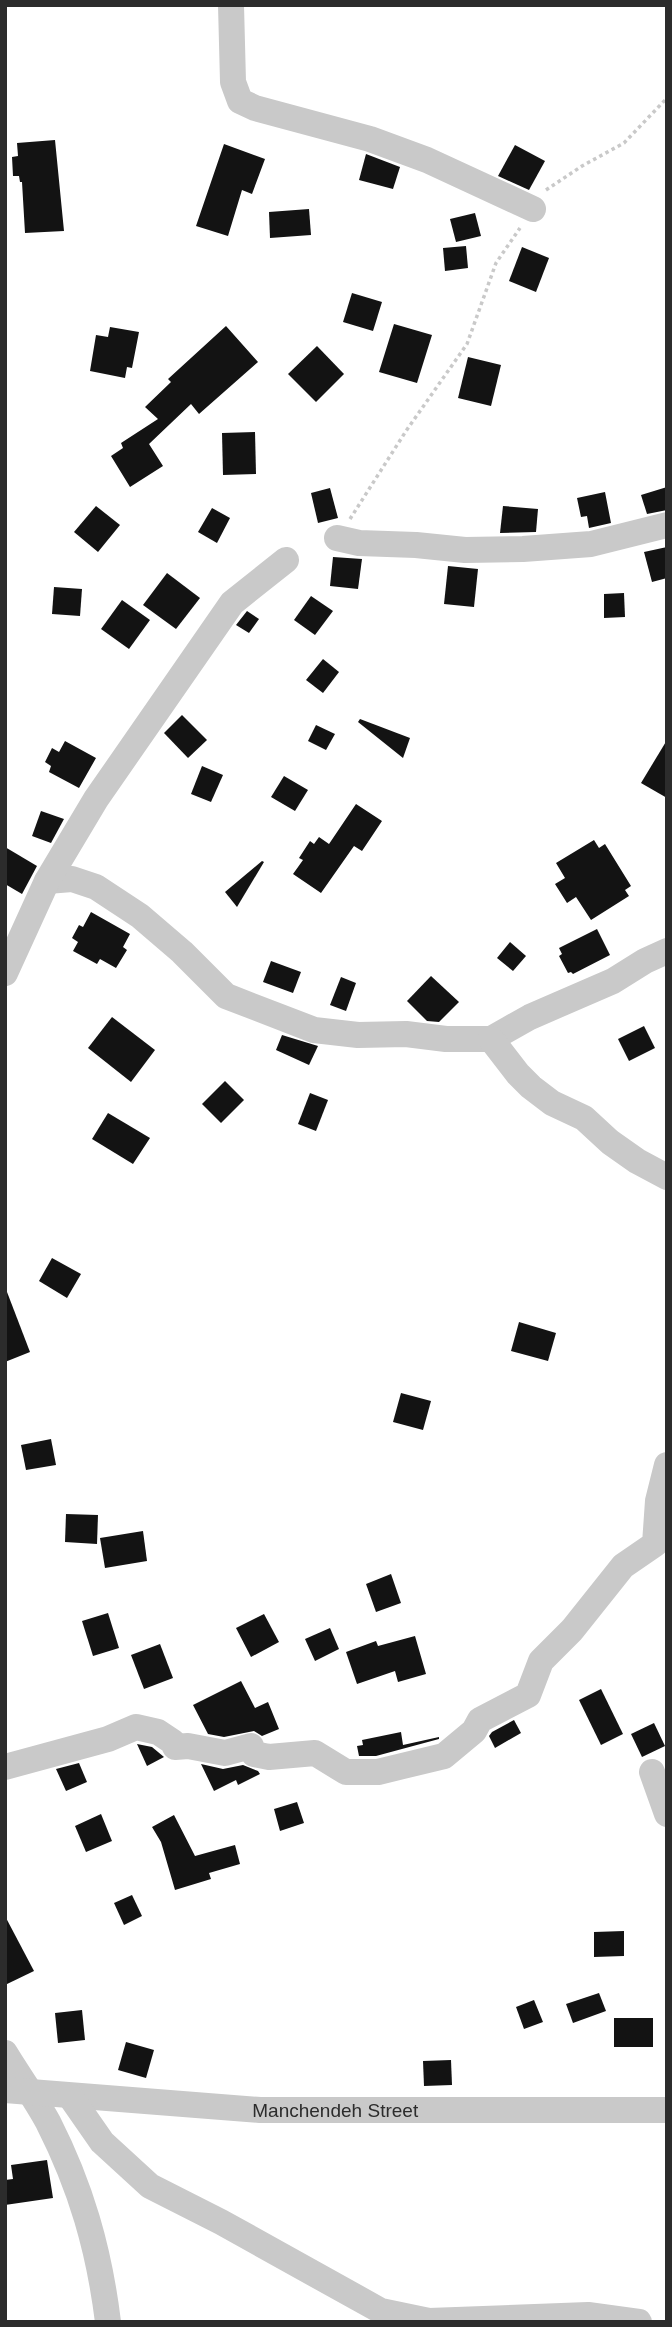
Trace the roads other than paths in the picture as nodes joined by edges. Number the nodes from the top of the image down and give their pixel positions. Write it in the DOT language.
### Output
graph roads {
  1 [pos="231,5"];
  2 [pos="533,209"];
  3 [pos="667,525"];
  4 [pos="337,538"];
  5 [pos="286,560"];
  6 [pos="47,881"];
  7 [pos="667,951"];
  8 [pos="5,973"];
  9 [pos="491,1039"];
  10 [pos="667,1177"];
  11 [pos="667,1465"];
  12 [pos="5,1767"];
  13 [pos="652,1772"];
  14 [pos="667,1814"];
  15 [pos="5,2053"];
  16 [pos="17,2091"];
  17 [pos="70,2096"];
  18 [pos="667,2110"];
  19 [pos="108,2322"];
  20 [pos="639,2322"];
  1 -- 2 [label="street"];
  3 -- 4 [label="street"];
  5 -- 6 [label="street"];
  6 -- 8 [label="street"];
  6 -- 9 [label="street"];
  7 -- 9 [label="street"];
  9 -- 10 [label="street"];
  11 -- 12 [label="street"];
  13 -- 14 [label="street"];
  15 -- 16 [label="street"];
  16 -- 17 [label="street, Manchendeh Street"];
  16 -- 19 [label="street"];
  17 -- 18 [label="street, Manchendeh Street"];
  17 -- 20 [label="street"];
}
